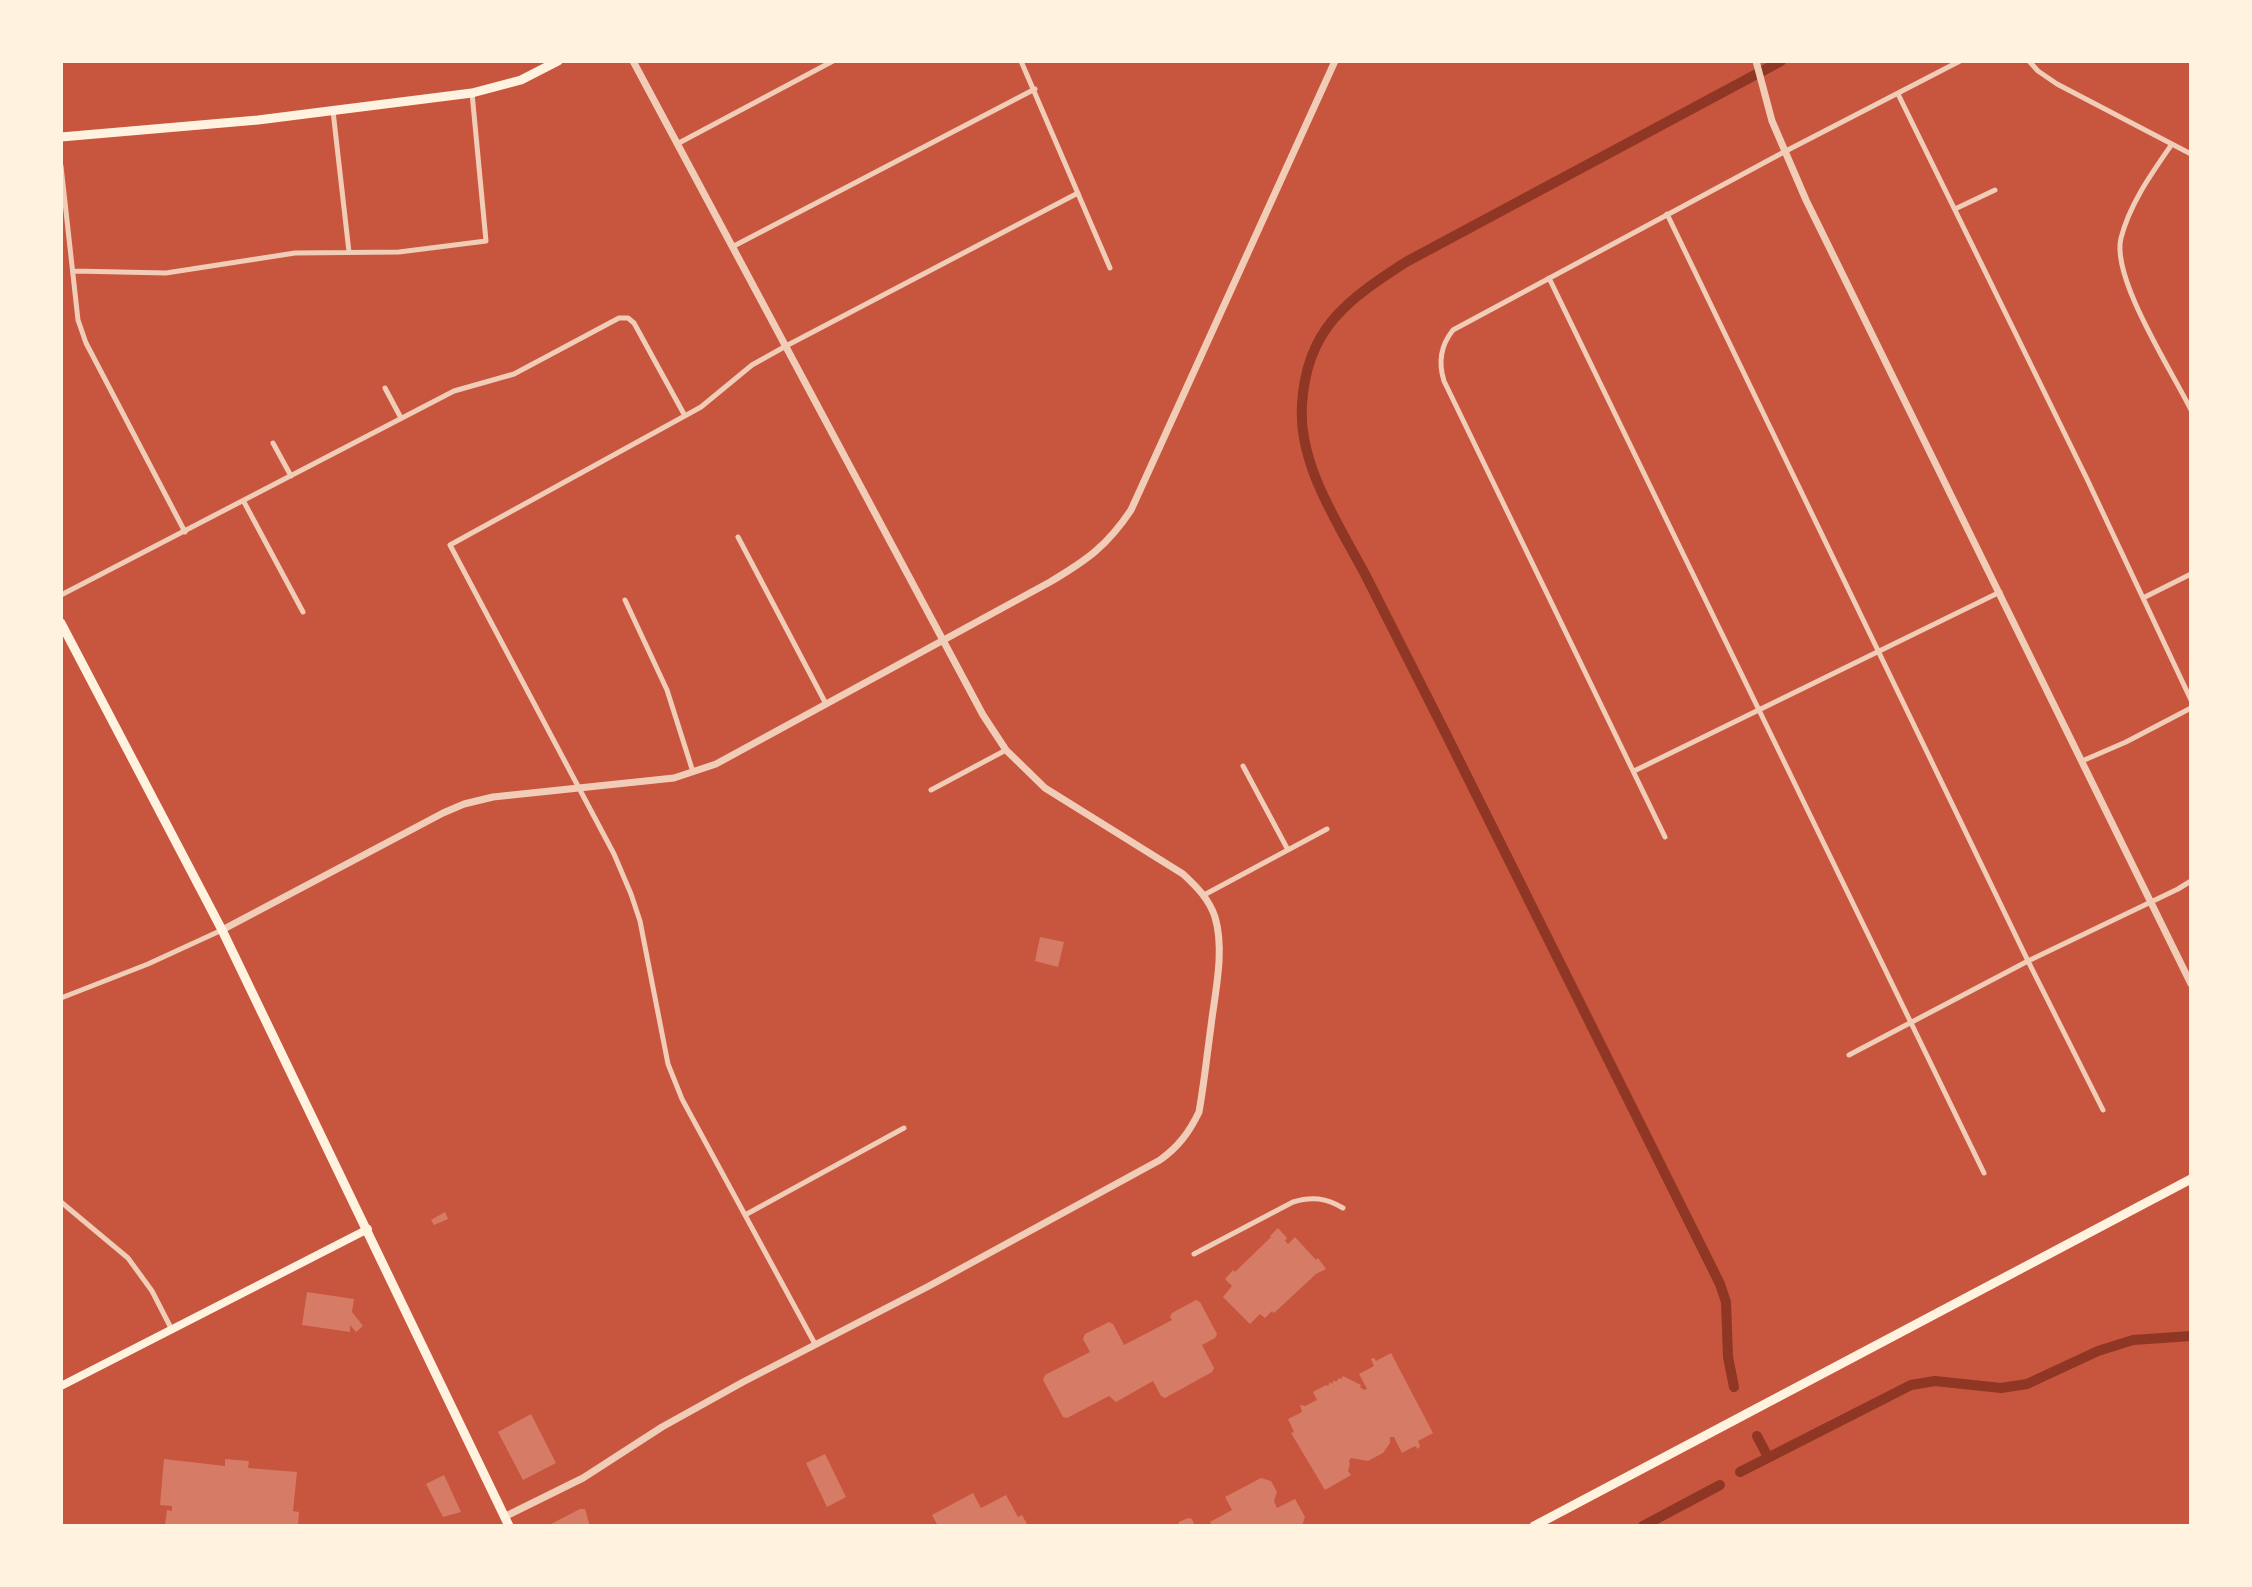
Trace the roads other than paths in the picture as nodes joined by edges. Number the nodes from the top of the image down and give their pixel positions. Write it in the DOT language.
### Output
graph roads {
  1 [pos="558,61"];
  2 [pos="633,61"];
  3 [pos="833,61"];
  4 [pos="1021,61"];
  5 [pos="1960,61"];
  6 [pos="2029,61"];
  7 [pos="1332,62"];
  8 [pos="1756,63"];
  9 [pos="1035,89"];
  10 [pos="472,93"];
  11 [pos="1898,94"];
  12 [pos="333,111"];
  13 [pos="61,137"];
  14 [pos="677,144"];
  15 [pos="2172,144"];
  16 [pos="1784,152"];
  17 [pos="2191,154"];
  18 [pos="61,166"];
  19 [pos="1995,190"];
  20 [pos="1078,193"];
  21 [pos="1955,209"];
  22 [pos="1667,214"];
  23 [pos="732,247"];
  24 [pos="349,252"];
  25 [pos="1110,268"];
  26 [pos="74,271"];
  27 [pos="1549,278"];
  28 [pos="786,346"];
  29 [pos="385,388"];
  30 [pos="2191,410"];
  31 [pos="685,416"];
  32 [pos="401,418"];
  33 [pos="273,443"];
  34 [pos="291,476"];
  35 [pos="244,502"];
  36 [pos="185,532"];
  37 [pos="738,537"];
  38 [pos="2191,574"];
  39 [pos="2000,592"];
  40 [pos="61,596"];
  41 [pos="2143,598"];
  42 [pos="625,600"];
  43 [pos="303,612"];
  44 [pos="61,623"];
  45 [pos="944,641"];
  46 [pos="1881,652"];
  47 [pos="2191,700"];
  48 [pos="826,704"];
  49 [pos="2191,708"];
  50 [pos="1759,711"];
  51 [pos="1006,750"];
  52 [pos="2082,761"];
  53 [pos="1243,766"];
  54 [pos="1634,771"];
  55 [pos="693,772"];
  56 [pos="580,787"];
  57 [pos="931,790"];
  58 [pos="1327,829"];
  59 [pos="1665,838"];
  60 [pos="1288,850"];
  61 [pos="2191,881"];
  62 [pos="1204,895"];
  63 [pos="2151,902"];
  64 [pos="222,930"];
  65 [pos="2028,961"];
  66 [pos="2191,984"];
  67 [pos="61,998"];
  68 [pos="1911,1023"];
  69 [pos="1849,1055"];
  70 [pos="2103,1110"];
  71 [pos="904,1128"];
  72 [pos="1984,1172"];
  73 [pos="2191,1179"];
  74 [pos="61,1202"];
  75 [pos="1343,1208"];
  76 [pos="745,1215"];
  77 [pos="368,1230"];
  78 [pos="1194,1255"];
  79 [pos="172,1330"];
  80 [pos="815,1344"];
  81 [pos="61,1387"];
  82 [pos="507,1521"];
  83 [pos="1534,1526"];
  1 -- 10 [label="main road"];
  2 -- 14 [label="street"];
  3 -- 14 [label="street"];
  4 -- 9 [label="street"];
  5 -- 11 [label="street"];
  6 -- 15 [label="street"];
  7 -- 45 [label="street"];
  8 -- 16 [label="street"];
  9 -- 20 [label="street"];
  9 -- 23 [label="street"];
  10 -- 12 [label="main road"];
  10 -- 24 [label="street"];
  11 -- 16 [label="street"];
  11 -- 21 [label="street"];
  12 -- 13 [label="main road"];
  12 -- 24 [label="street"];
  14 -- 23 [label="street"];
  15 -- 17 [label="street"];
  15 -- 30 [label="street"];
  16 -- 22 [label="street"];
  16 -- 39 [label="street"];
  18 -- 26 [label="street"];
  19 -- 21 [label="street"];
  20 -- 25 [label="street"];
  20 -- 28 [label="street"];
  21 -- 41 [label="street"];
  22 -- 27 [label="street"];
  22 -- 46 [label="street"];
  23 -- 28 [label="street"];
  24 -- 26 [label="street"];
  26 -- 36 [label="street"];
  27 -- 50 [label="street"];
  27 -- 54 [label="street"];
  28 -- 31 [label="street"];
  28 -- 45 [label="street"];
  29 -- 32 [label="street"];
  31 -- 32 [label="street"];
  31 -- 56 [label="street"];
  32 -- 34 [label="street"];
  33 -- 34 [label="street"];
  34 -- 35 [label="street"];
  35 -- 36 [label="street"];
  35 -- 43 [label="street"];
  36 -- 40 [label="street"];
  37 -- 48 [label="street"];
  38 -- 41 [label="street"];
  39 -- 46 [label="street"];
  39 -- 52 [label="street"];
  41 -- 47 [label="street"];
  42 -- 55 [label="street"];
  44 -- 64 [label="main road"];
  45 -- 48 [label="street"];
  45 -- 51 [label="street"];
  46 -- 50 [label="street"];
  46 -- 65 [label="street"];
  48 -- 55 [label="street"];
  49 -- 52 [label="street"];
  50 -- 54 [label="street"];
  50 -- 68 [label="street"];
  51 -- 57 [label="street"];
  51 -- 62 [label="street"];
  52 -- 63 [label="street"];
  53 -- 60 [label="street"];
  54 -- 59 [label="street"];
  55 -- 56 [label="street"];
  56 -- 64 [label="street"];
  56 -- 76 [label="street"];
  58 -- 60 [label="street"];
  60 -- 62 [label="street"];
  61 -- 63 [label="street"];
  62 -- 80 [label="street"];
  63 -- 65 [label="street"];
  63 -- 66 [label="street"];
  64 -- 67 [label="street"];
  64 -- 77 [label="main road"];
  65 -- 68 [label="street"];
  65 -- 70 [label="street"];
  68 -- 69 [label="street"];
  68 -- 72 [label="street"];
  71 -- 76 [label="street"];
  73 -- 83 [label="main road"];
  74 -- 79 [label="street"];
  75 -- 78 [label="street"];
  76 -- 80 [label="street"];
  77 -- 79 [label="main road"];
  77 -- 82 [label="main road"];
  79 -- 81 [label="main road"];
  80 -- 82 [label="street"];
}
